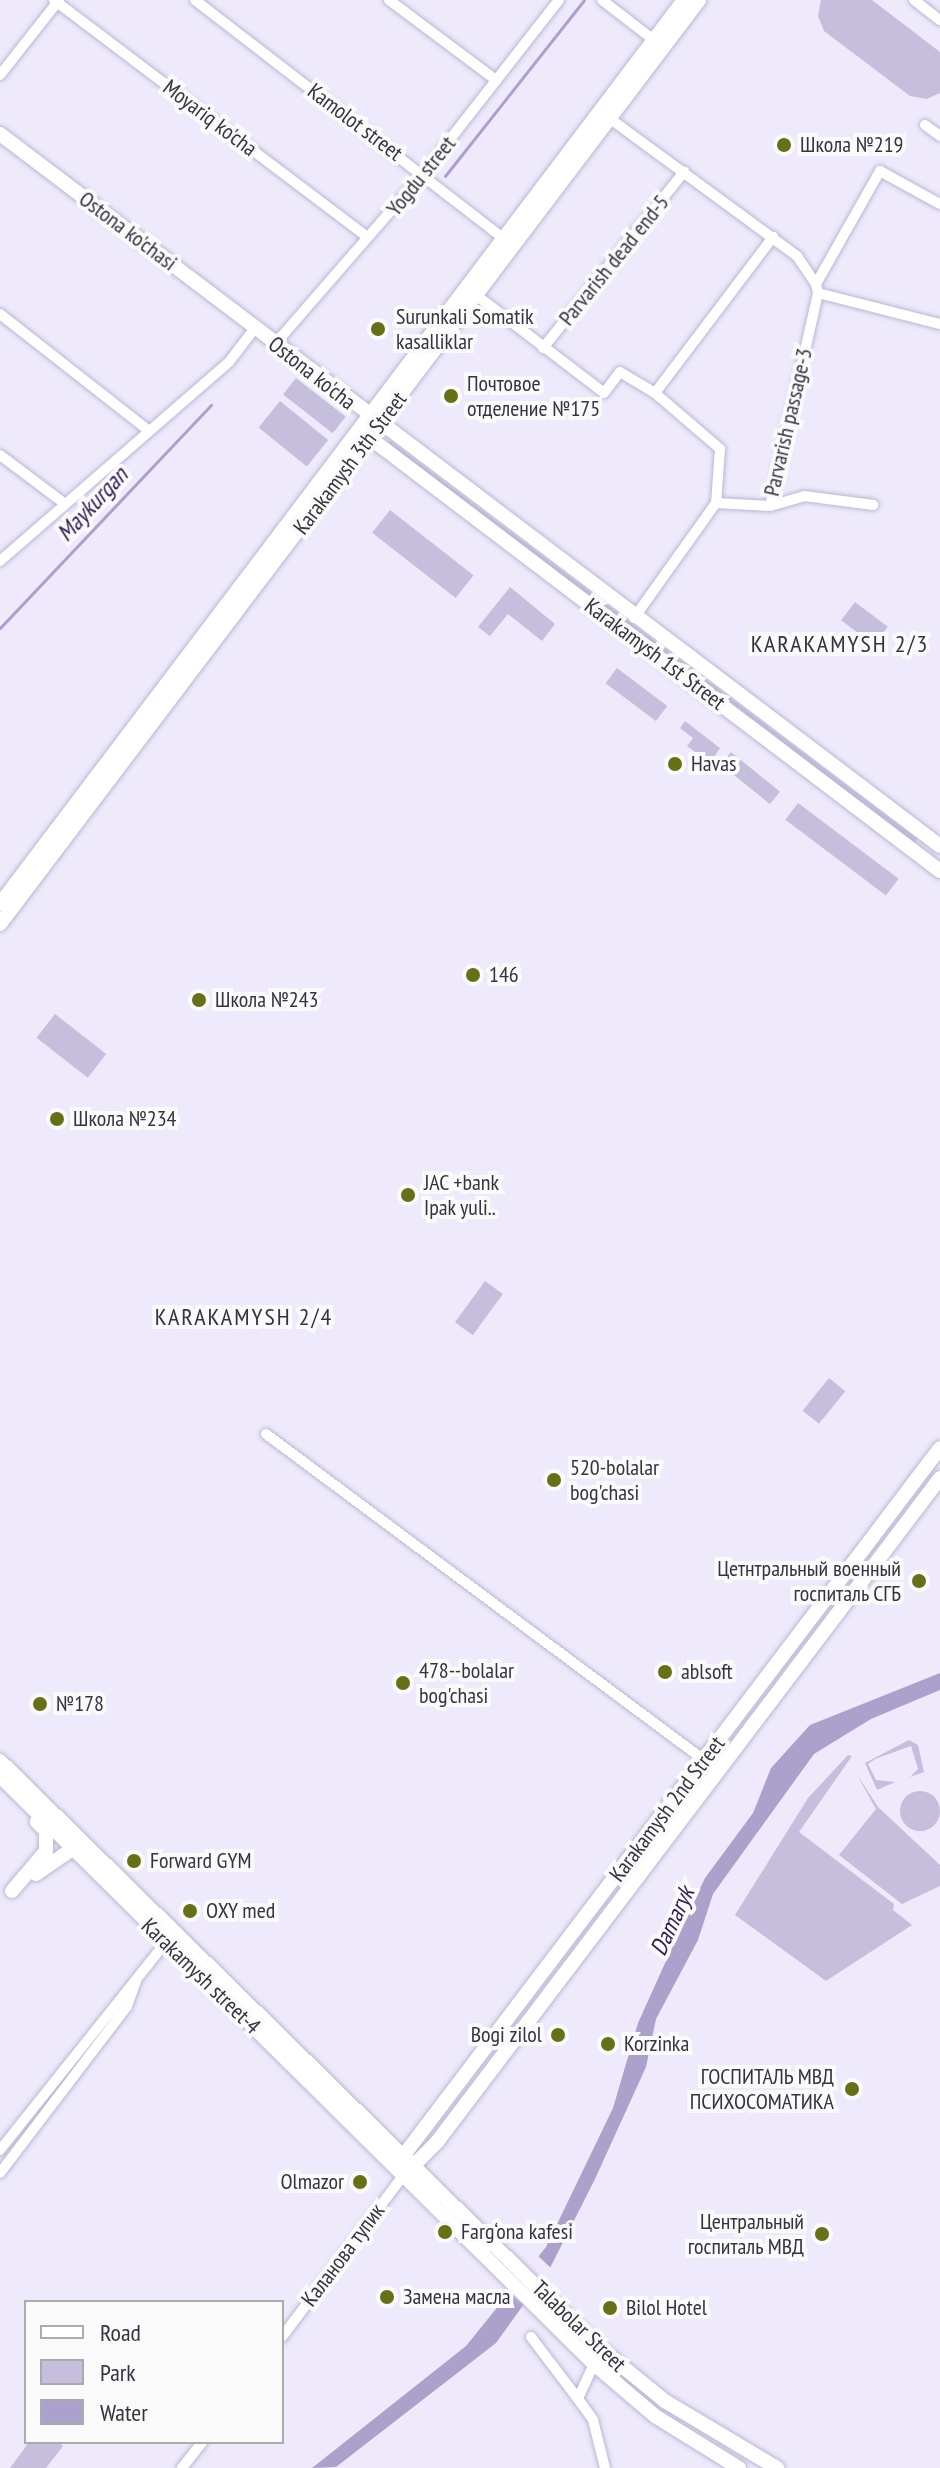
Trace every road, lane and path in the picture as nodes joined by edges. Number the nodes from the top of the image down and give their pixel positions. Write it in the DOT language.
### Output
graph roads {
  1 [pos="195,0"];
  2 [pos="389,0"];
  3 [pos="559,0"];
  4 [pos="602,0"];
  5 [pos="684,0"];
  6 [pos="699,0"];
  7 [pos="914,0"];
  8 [pos="57,1"];
  9 [pos="940,20"];
  10 [pos="659,44"];
  11 [pos="0,75"];
  12 [pos="496,80"];
  13 [pos="605,114"];
  14 [pos="925,125"];
  15 [pos="0,134"];
  16 [pos="940,136"];
  17 [pos="684,172"];
  18 [pos="426,176"];
  19 [pos="940,204"];
  20 [pos="365,235"];
  21 [pos="773,237"];
  22 [pos="509,242"];
  23 [pos="817,288"];
  24 [pos="476,295"];
  25 [pos="0,314"];
  26 [pos="940,324"];
  27 [pos="255,328"];
  28 [pos="275,344"];
  29 [pos="543,348"];
  30 [pos="655,393"];
  31 [pos="372,427"];
  32 [pos="149,431"];
  33 [pos="0,455"];
  34 [pos="716,503"];
  35 [pos="65,504"];
  36 [pos="873,505"];
  37 [pos="770,506"];
  38 [pos="0,561"];
  39 [pos="634,618"];
  40 [pos="937,844"];
  41 [pos="922,857"];
  42 [pos="940,871"];
  43 [pos="0,904"];
  44 [pos="0,924"];
  45 [pos="266,1434"];
  46 [pos="940,1448"];
  47 [pos="940,1478"];
  48 [pos="735,1720"];
  49 [pos="748,1729"];
  50 [pos="704,1760"];
  51 [pos="0,1761"];
  52 [pos="7,1778"];
  53 [pos="19,1795"];
  54 [pos="77,1845"];
  55 [pos="6,1896"];
  56 [pos="170,1936"];
  57 [pos="138,1976"];
  58 [pos="0,2150"];
  59 [pos="404,2155"];
  60 [pos="411,2170"];
  61 [pos="0,2173"];
  62 [pos="556,2314"];
  63 [pos="284,2334"];
  64 [pos="531,2337"];
  65 [pos="594,2364"];
  66 [pos="578,2399"];
  67 [pos="200,2444"];
  68 [pos="182,2468"];
  69 [pos="605,2468"];
  70 [pos="739,2468"];
  71 [pos="777,2468"];
  1 -- 18 [label="street, Kamolot street"];
  2 -- 12 [label="street"];
  3 -- 12 [label="street, Yogdu street"];
  4 -- 10 [label="street"];
  5 -- 10 [label="main road, Karakamysh 3th Street"];
  6 -- 10 [label="main road, Karakamysh 3th Street"];
  7 -- 9 [label="street"];
  8 -- 11 [label="street"];
  8 -- 20 [label="street, Moyariq ko'cha"];
  10 -- 13 [label="main road, Karakamysh 3th Street"];
  12 -- 18 [label="street, Yogdu street"];
  13 -- 17 [label="street"];
  13 -- 22 [label="main road, Karakamysh 3th Street"];
  14 -- 16 [label="street"];
  15 -- 27 [label="main road, Ostona ko'chasi"];
  17 -- 21 [label="street"];
  17 -- 29 [label="street, Parvarish dead end-5"];
  18 -- 20 [label="street, Yogdu street"];
  18 -- 22 [label="street, Kamolot street"];
  19 -- 23 [label="street, Parvarish passage-3"];
  20 -- 28 [label="street, Yogdu street"];
  21 -- 23 [label="street"];
  21 -- 30 [label="street"];
  22 -- 24 [label="main road, Karakamysh 3th Street"];
  22 -- 31 [label="main road, Karakamysh 3th Street"];
  23 -- 26 [label="street"];
  23 -- 37 [label="street, Parvarish passage-3"];
  24 -- 29 [label="street"];
  24 -- 31 [label="main road, Karakamysh 3th Street"];
  25 -- 32 [label="street"];
  27 -- 28 [label="main road, Ostona ko'cha"];
  27 -- 32 [label="street"];
  28 -- 31 [label="main road, Ostona ko'cha"];
  29 -- 30 [label="street"];
  30 -- 34 [label="street"];
  31 -- 39 [label="main road, Karakamysh 1st Street"];
  31 -- 41 [label="main road, Karakamysh 1st Street"];
  31 -- 43 [label="main road, Karakamysh 3th Street"];
  31 -- 44 [label="main road, Karakamysh 3th Street"];
  32 -- 35 [label="street"];
  33 -- 35 [label="street"];
  34 -- 37 [label="street, Parvarish passage-3"];
  34 -- 39 [label="street"];
  35 -- 38 [label="street"];
  36 -- 37 [label="street"];
  39 -- 40 [label="main road, Karakamysh 1st Street"];
  40 -- 41 [label="main road"];
  41 -- 42 [label="main road, Karakamysh 1st Street"];
  45 -- 50 [label="street"];
  46 -- 48 [label="main road, Karakamysh 2nd Street"];
  47 -- 49 [label="main road, Karakamysh 2nd Street"];
  48 -- 49 [label="main road"];
  48 -- 50 [label="main road, Karakamysh 2nd Street"];
  49 -- 60 [label="main road, Karakamysh 2nd Street"];
  50 -- 59 [label="main road, Karakamysh 2nd Street"];
  51 -- 52 [label="main road, Karakamysh street-4"];
  52 -- 53 [label="main road, Karakamysh street-4"];
  52 -- 54 [label="main road, Karakamysh street-4"];
  53 -- 54 [label="main road, Karakamysh street-4"];
  53 -- 55 [label="main road"];
  54 -- 55 [label="main road"];
  54 -- 56 [label="main road, Karakamysh street-4"];
  56 -- 57 [label="street"];
  56 -- 59 [label="main road, Karakamysh street-4"];
  56 -- 60 [label="main road, Karakamysh street-4"];
  57 -- 58 [label="street"];
  57 -- 61 [label="street"];
  59 -- 60 [label="main road, Talabolar Street"];
  60 -- 62 [label="main road, Talabolar Street"];
  60 -- 63 [label="street, Каланова тупик"];
  62 -- 65 [label="main road, Talabolar Street"];
  62 -- 71 [label="main road, Talabolar Street"];
  64 -- 66 [label="street"];
  65 -- 66 [label="street"];
  65 -- 70 [label="main road, Talabolar Street"];
  66 -- 69 [label="street"];
  67 -- 68 [label="street"];
}
